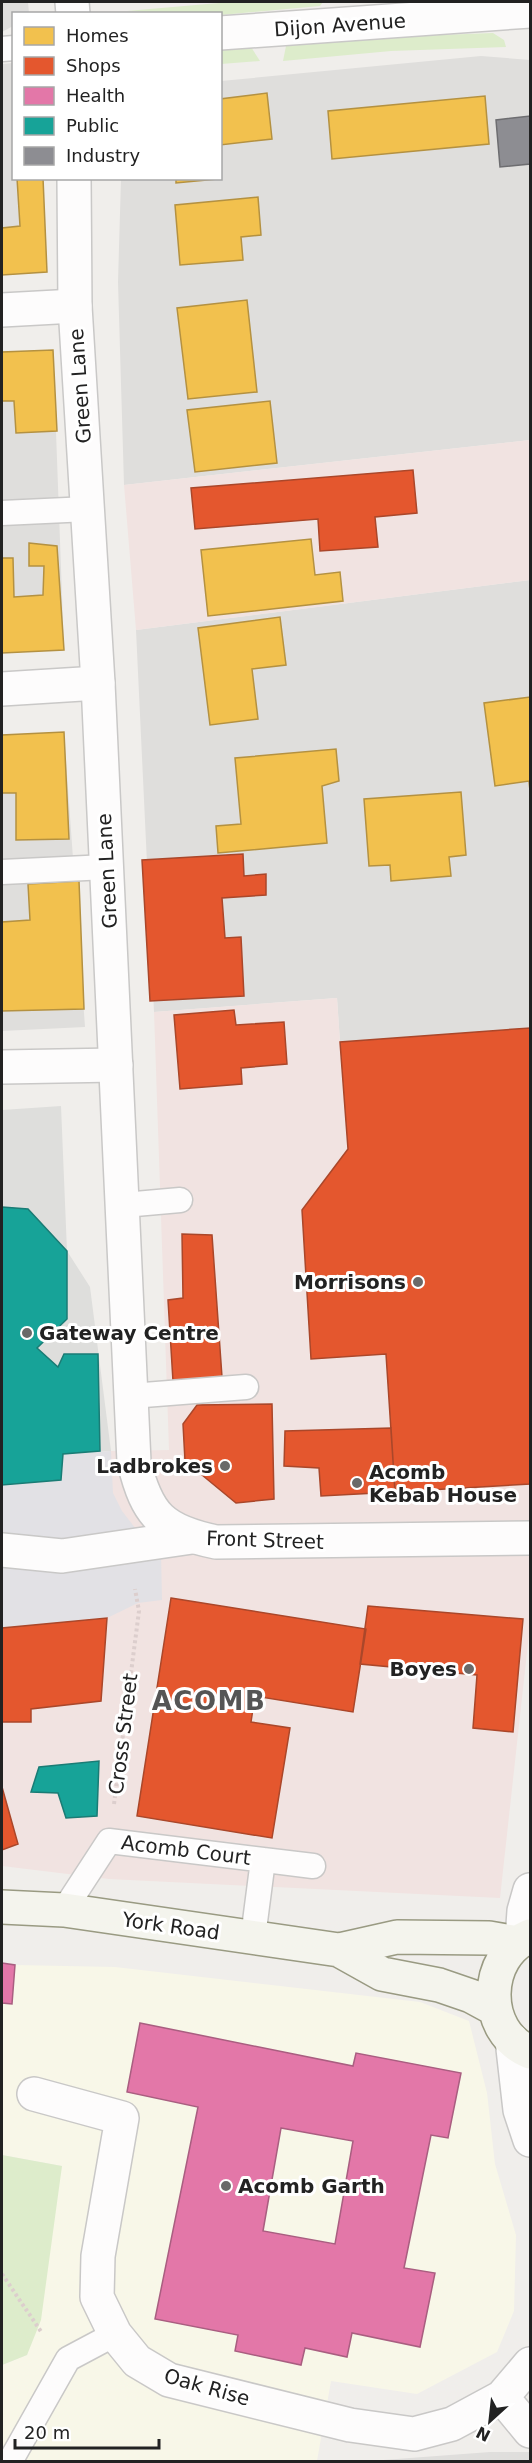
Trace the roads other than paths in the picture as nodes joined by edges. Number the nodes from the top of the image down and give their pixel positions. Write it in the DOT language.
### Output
graph roads {
  1 [pos="531,11"];
  2 [pos="222,33"];
  3 [pos="74,180"];
  4 [pos="75,306"];
  5 [pos="2,310"];
  6 [pos="88,509"];
  7 [pos="2,513"];
  8 [pos="98,683"];
  9 [pos="2,688"];
  10 [pos="107,867"];
  11 [pos="2,872"];
  12 [pos="116,1065"];
  13 [pos="2,1068"];
  14 [pos="180,1200"];
  15 [pos="124,1205"];
  16 [pos="246,1387"];
  17 [pos="131,1396"];
  18 [pos="192,1538"];
  19 [pos="531,1538"];
  20 [pos="2,1550"];
  21 [pos="263,1860"];
  22 [pos="313,1866"];
  23 [pos="531,1890"];
  24 [pos="2,1906"];
  25 [pos="64,1910"];
  26 [pos="253,1937"];
  27 [pos="524,1940"];
  28 [pos="339,1950"];
  29 [pos="495,2008"];
  30 [pos="521,2046"];
  31 [pos="34,2094"];
  32 [pos="531,2140"];
  33 [pos="115,2334"];
  34 [pos="531,2364"];
  35 [pos="502,2397"];
  36 [pos="531,2431"];
  37 [pos="11,2460"];
  1 -- 2 [label="street, Dijon Avenue"];
  3 -- 4 [label="street, Green Lane"];
  4 -- 5 [label="street"];
  4 -- 6 [label="street, Green Lane"];
  6 -- 7 [label="lane"];
  6 -- 8 [label="street, Green Lane"];
  8 -- 9 [label="street"];
  8 -- 10 [label="street, Green Lane"];
  10 -- 11 [label="lane"];
  10 -- 12 [label="street, Green Lane"];
  12 -- 13 [label="street"];
  12 -- 15 [label="street, Green Lane"];
  14 -- 15 [label="lane"];
  15 -- 17 [label="street, Green Lane"];
  16 -- 17 [label="lane"];
  17 -- 18 [label="street, Green Lane"];
  18 -- 19 [label="street, Front Street"];
  18 -- 20 [label="street, Front Street"];
  21 -- 22 [label="lane, Acomb Court"];
  21 -- 25 [label="lane, Acomb Court"];
  21 -- 26 [label="lane, Acomb Court"];
  23 -- 27 [label="street"];
  24 -- 25 [label="main road, York Road"];
  25 -- 26 [label="main road, York Road"];
  26 -- 28 [label="main road, York Road"];
  27 -- 28 [label="main road, York Road"];
  27 -- 29 [label="main road"];
  28 -- 29 [label="main road, York Road"];
  29 -- 30 [label="main road"];
  30 -- 32 [label="street"];
  31 -- 33 [label="street, Oak Rise"];
  33 -- 35 [label="street, Oak Rise"];
  33 -- 37 [label="lane"];
  34 -- 35 [label="street, Oak Rise"];
  35 -- 36 [label="street"];
}
